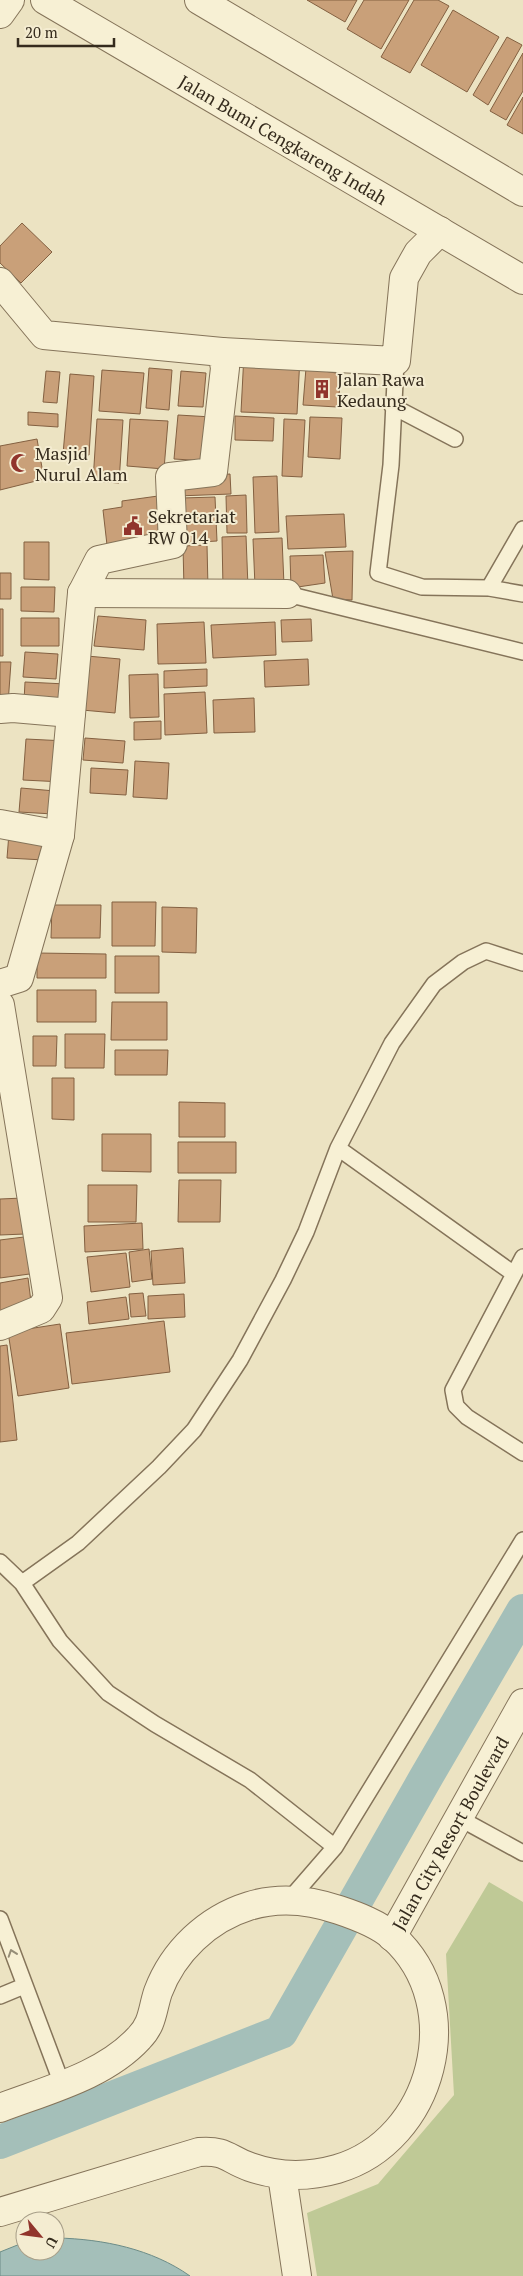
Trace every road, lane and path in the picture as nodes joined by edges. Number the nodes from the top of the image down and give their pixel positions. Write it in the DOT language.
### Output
graph roads {
  1 [pos="10,0"];
  2 [pos="45,0"];
  3 [pos="199,0"];
  4 [pos="0,14"];
  5 [pos="523,192"];
  6 [pos="440,231"];
  7 [pos="523,280"];
  8 [pos="0,282"];
  9 [pos="222,352"];
  10 [pos="396,360"];
  11 [pos="392,406"];
  12 [pos="455,439"];
  13 [pos="523,530"];
  14 [pos="489,588"];
  15 [pos="82,593"];
  16 [pos="287,594"];
  17 [pos="523,594"];
  18 [pos="523,652"];
  19 [pos="0,709"];
  20 [pos="71,713"];
  21 [pos="0,824"];
  22 [pos="60,835"];
  23 [pos="523,963"];
  24 [pos="0,984"];
  25 [pos="0,1005"];
  26 [pos="338,1148"];
  27 [pos="523,1256"];
  28 [pos="514,1274"];
  29 [pos="0,1326"];
  30 [pos="523,1453"];
  31 [pos="523,1540"];
  32 [pos="0,1562"];
  33 [pos="22,1583"];
  34 [pos="523,1703"];
  35 [pos="459,1818"];
  36 [pos="335,1847"];
  37 [pos="523,1853"];
  38 [pos="289,1900"];
  39 [pos="0,1919"];
  40 [pos="385,1932"];
  41 [pos="24,1986"];
  42 [pos="0,1996"];
  43 [pos="62,2084"];
  44 [pos="0,2108"];
  45 [pos="282,2174"];
  46 [pos="0,2212"];
  47 [pos="297,2276"];
  1 -- 4 [label="street"];
  2 -- 6 [label="street, Jalan Bumi Cengkareng Indah"];
  3 -- 5 [label="street"];
  6 -- 7 [label="street, Jalan Bumi Cengkareng Indah"];
  6 -- 10 [label="street"];
  8 -- 9 [label="street"];
  9 -- 10 [label="street"];
  9 -- 15 [label="street"];
  10 -- 11 [label="lane"];
  11 -- 12 [label="lane"];
  11 -- 14 [label="lane"];
  13 -- 14 [label="lane"];
  14 -- 17 [label="lane"];
  15 -- 16 [label="street"];
  15 -- 20 [label="street"];
  16 -- 18 [label="lane"];
  19 -- 20 [label="street"];
  20 -- 22 [label="street"];
  21 -- 22 [label="street"];
  22 -- 24 [label="street"];
  23 -- 26 [label="lane"];
  25 -- 29 [label="street"];
  26 -- 28 [label="lane"];
  26 -- 33 [label="lane"];
  27 -- 28 [label="lane"];
  28 -- 30 [label="lane"];
  31 -- 36 [label="lane"];
  32 -- 33 [label="lane"];
  33 -- 36 [label="lane"];
  34 -- 35 [label="street, Jalan City Resort Boulevard"];
  35 -- 37 [label="lane"];
  35 -- 40 [label="street, Jalan City Resort Boulevard"];
  36 -- 38 [label="lane"];
  38 -- 40 [label="street, Jalan City Resort Boulevard"];
  38 -- 43 [label="street, Jalan City Resort Boulevard"];
  41 -- 39 [label="lane, one-way"];
  40 -- 45 [label="street, Jalan City Resort Boulevard"];
  41 -- 42 [label="lane"];
  41 -- 43 [label="lane"];
  43 -- 44 [label="street"];
  45 -- 46 [label="street, Jalan City Resort Boulevard"];
  45 -- 47 [label="street"];
}
